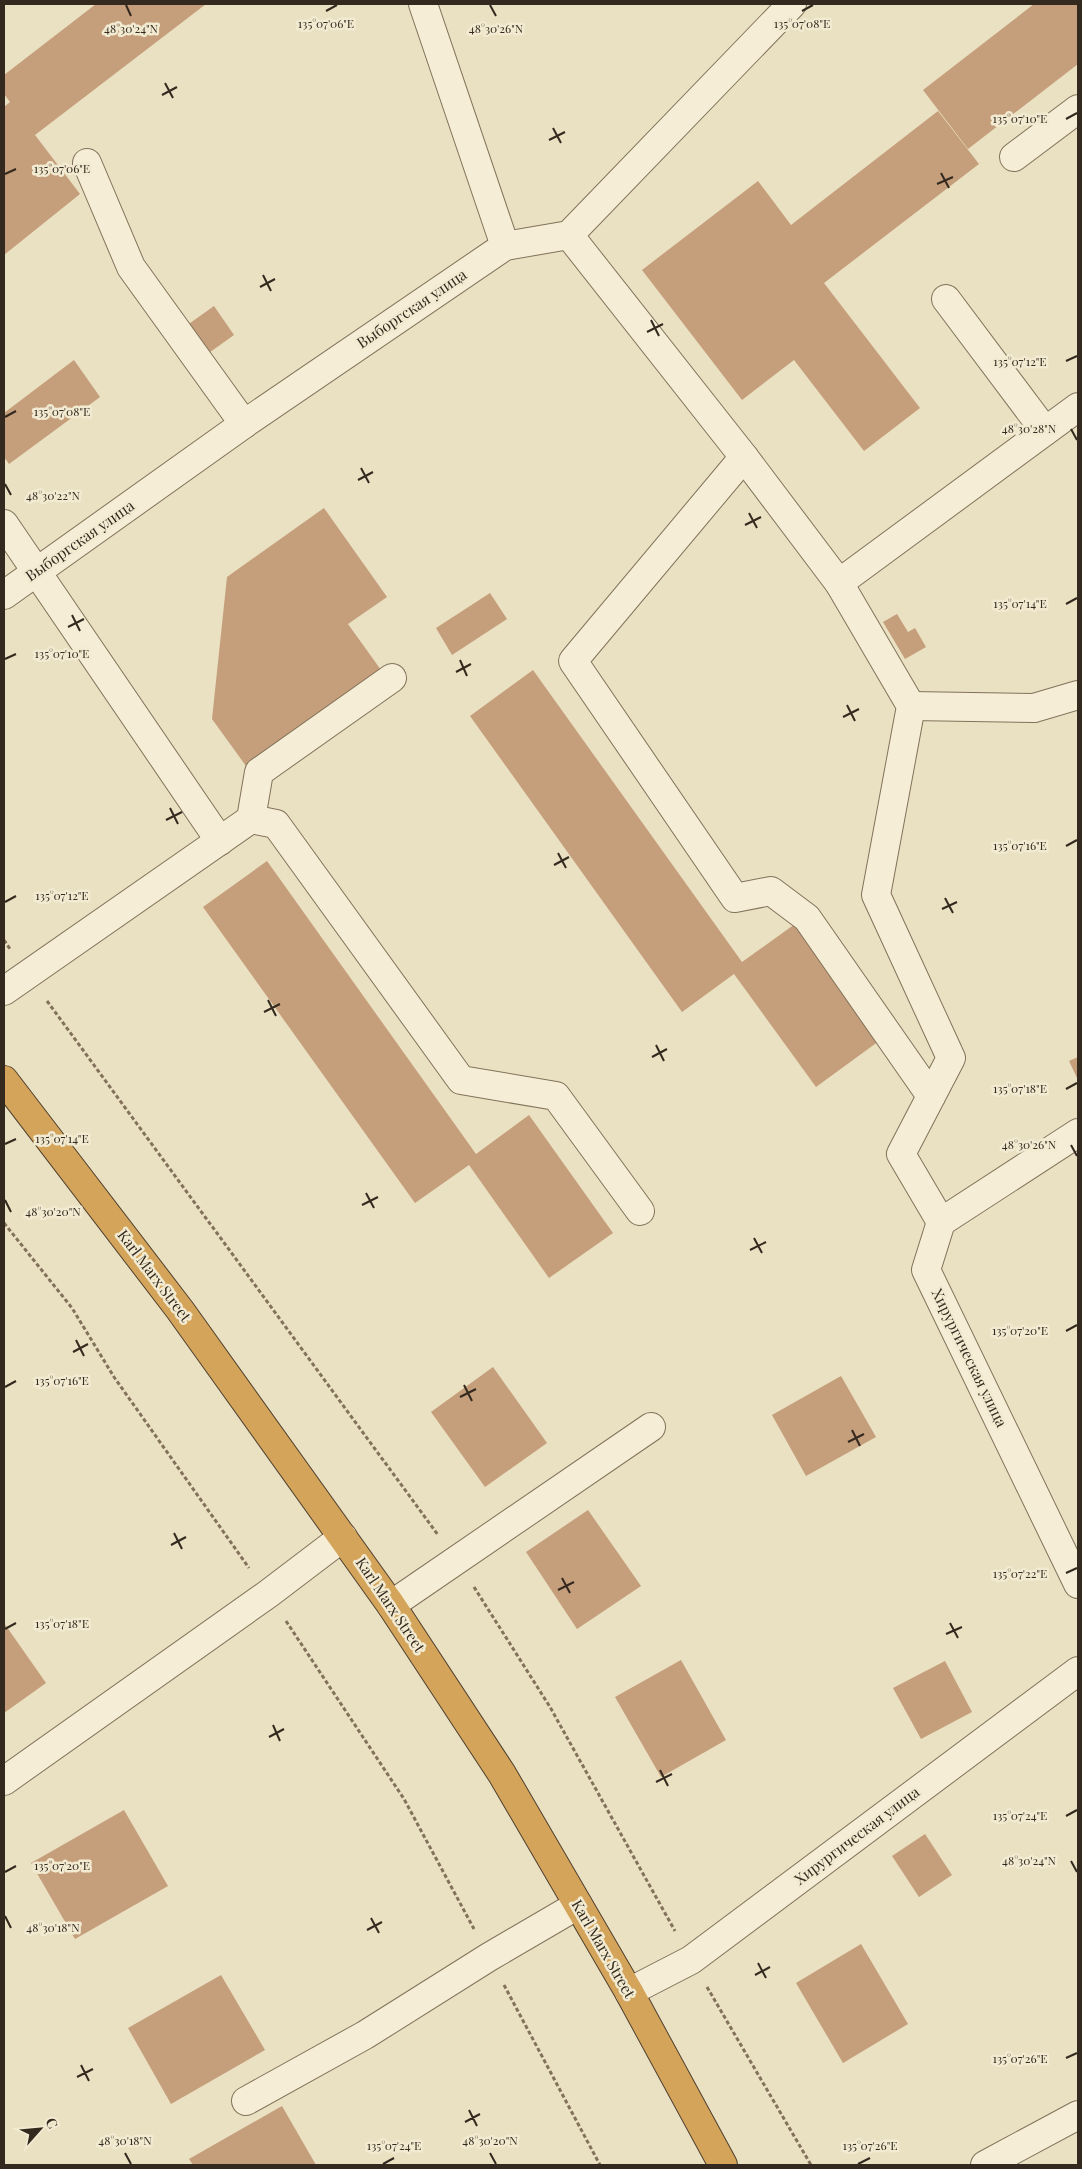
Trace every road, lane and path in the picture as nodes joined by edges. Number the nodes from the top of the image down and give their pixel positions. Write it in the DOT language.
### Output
graph roads {
  1 [pos="423,4"];
  2 [pos="792,4"];
  3 [pos="1078,109"];
  4 [pos="1014,157"];
  5 [pos="87,163"];
  6 [pos="569,235"];
  7 [pos="505,246"];
  8 [pos="946,299"];
  9 [pos="1078,407"];
  10 [pos="244,424"];
  11 [pos="1045,431"];
  12 [pos="744,457"];
  13 [pos="4,524"];
  14 [pos="36,573"];
  15 [pos="839,583"];
  16 [pos="4,595"];
  17 [pos="392,678"];
  18 [pos="1078,695"];
  19 [pos="911,706"];
  20 [pos="250,819"];
  21 [pos="220,841"];
  22 [pos="4,992"];
  23 [pos="4,1080"];
  24 [pos="931,1096"];
  25 [pos="1078,1133"];
  26 [pos="640,1211"];
  27 [pos="940,1222"];
  28 [pos="4,1223"];
  29 [pos="651,1426"];
  30 [pos="343,1537"];
  31 [pos="1078,1584"];
  32 [pos="268,1594"];
  33 [pos="391,1605"];
  34 [pos="1078,1671"];
  35 [pos="4,1781"];
  36 [pos="578,1905"];
  37 [pos="488,1957"];
  38 [pos="629,1992"];
  39 [pos="246,2101"];
  40 [pos="1078,2115"];
  41 [pos="600,2165"];
  42 [pos="723,2165"];
  43 [pos="985,2165"];
  1 -- 7 [label="street"];
  2 -- 6 [label="street"];
  3 -- 4 [label="street"];
  5 -- 10 [label="street"];
  6 -- 7 [label="street, Выборгская улица"];
  6 -- 12 [label="street"];
  7 -- 10 [label="street, Выборгская улица"];
  8 -- 11 [label="street"];
  9 -- 11 [label="street"];
  10 -- 14 [label="street, Выборгская улица"];
  11 -- 15 [label="street"];
  12 -- 15 [label="street"];
  12 -- 24 [label="street"];
  13 -- 14 [label="street"];
  14 -- 16 [label="street, Выборгская улица"];
  14 -- 21 [label="street"];
  15 -- 19 [label="street"];
  17 -- 20 [label="street"];
  18 -- 19 [label="street"];
  19 -- 24 [label="street"];
  20 -- 21 [label="street"];
  20 -- 26 [label="street"];
  21 -- 22 [label="street"];
  23 -- 30 [label="highway, Karl Marx Street"];
  24 -- 27 [label="street"];
  25 -- 27 [label="street"];
  27 -- 31 [label="street, Хирургическая улица"];
  28 -- 32 [label="path"];
  29 -- 33 [label="street"];
  30 -- 32 [label="street"];
  30 -- 33 [label="highway, Karl Marx Street"];
  32 -- 35 [label="street"];
  32 -- 37 [label="path"];
  33 -- 36 [label="highway, Karl Marx Street"];
  34 -- 38 [label="street, Хирургическая улица"];
  36 -- 37 [label="street"];
  36 -- 38 [label="highway, Karl Marx Street"];
  37 -- 39 [label="street"];
  37 -- 41 [label="path"];
  38 -- 42 [label="highway, Karl Marx Street"];
  40 -- 43 [label="street"];
}
